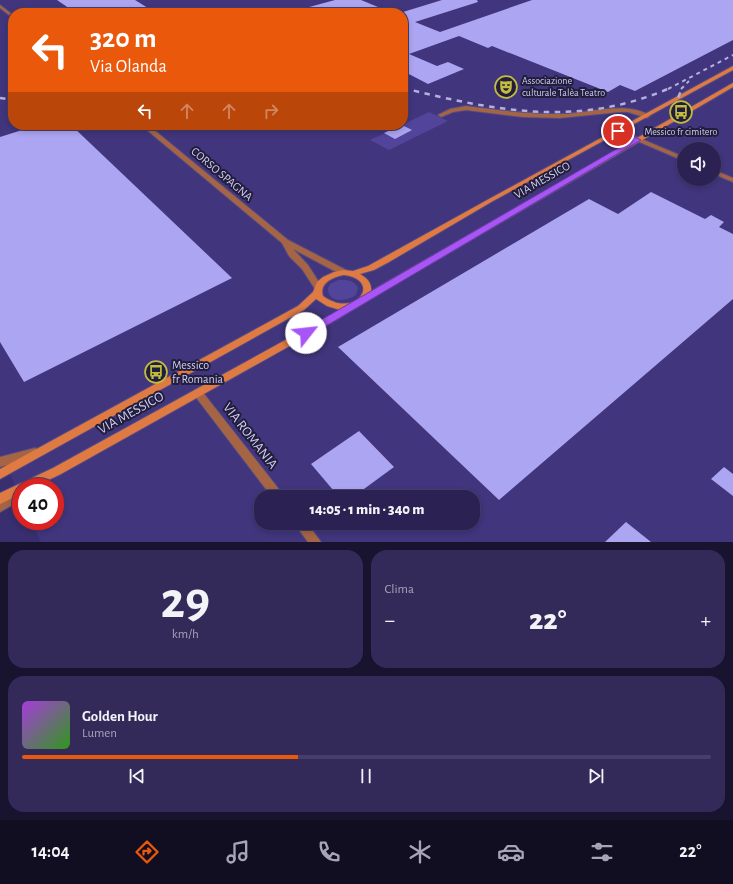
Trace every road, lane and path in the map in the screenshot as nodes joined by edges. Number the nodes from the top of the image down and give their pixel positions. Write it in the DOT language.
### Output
graph roads {
  1 [pos="0,6"];
  2 [pos="8,13"];
  3 [pos="733,68"];
  4 [pos="733,85"];
  5 [pos="441,115"];
  6 [pos="647,116"];
  7 [pos="150,130"];
  8 [pos="618,131"];
  9 [pos="637,140"];
  10 [pos="677,156"];
  11 [pos="721,175"];
  12 [pos="733,180"];
  13 [pos="285,242"];
  14 [pos="349,274"];
  15 [pos="318,289"];
  16 [pos="365,298"];
  17 [pos="356,304"];
  18 [pos="198,393"];
  19 [pos="39,452"];
  20 [pos="0,462"];
  21 [pos="57,471"];
  22 [pos="0,474"];
  23 [pos="43,478"];
  24 [pos="46,478"];
  25 [pos="274,490"];
  26 [pos="12,493"];
  27 [pos="0,499"];
  28 [pos="12,500"];
  29 [pos="0,507"];
  30 [pos="306,530"];
  31 [pos="315,542"];
  1 -- 2 [label="street"];
  3 -- 6 [label="street, VIA MESSICO"];
  4 -- 9 [label="street, VIA MESSICO"];
  5 -- 6 [label="street"];
  6 -- 8 [label="street, VIA MESSICO"];
  7 -- 13 [label="street, CORSO SPAGNA"];
  8 -- 9 [label="street"];
  8 -- 14 [label="street, VIA MESSICO"];
  9 -- 10 [label="street"];
  9 -- 16 [label="street, VIA MESSICO"];
  11 -- 12 [label="street"];
  13 -- 14 [label="street, CORSO SPAGNA"];
  13 -- 15 [label="street, CORSO SPAGNA"];
  14 -- 15 [label="street, VIA MESSICO"];
  14 -- 16 [label="street"];
  15 -- 17 [label="street, VIA MESSICO"];
  15 -- 19 [label="street, VIA MESSICO"];
  16 -- 17 [label="street, VIA MESSICO"];
  17 -- 18 [label="street, VIA MESSICO"];
  18 -- 21 [label="street, VIA MESSICO"];
  18 -- 25 [label="street, VIA ROMANIA"];
  19 -- 20 [label="street, VIA MESSICO"];
  19 -- 22 [label="street, VIA MESSICO"];
  21 -- 23 [label="street, VIA MESSICO"];
  21 -- 24 [label="street"];
  26 -- 27 [label="street, VIA MESSICO"];
  28 -- 29 [label="street"];
  30 -- 31 [label="street"];
}
